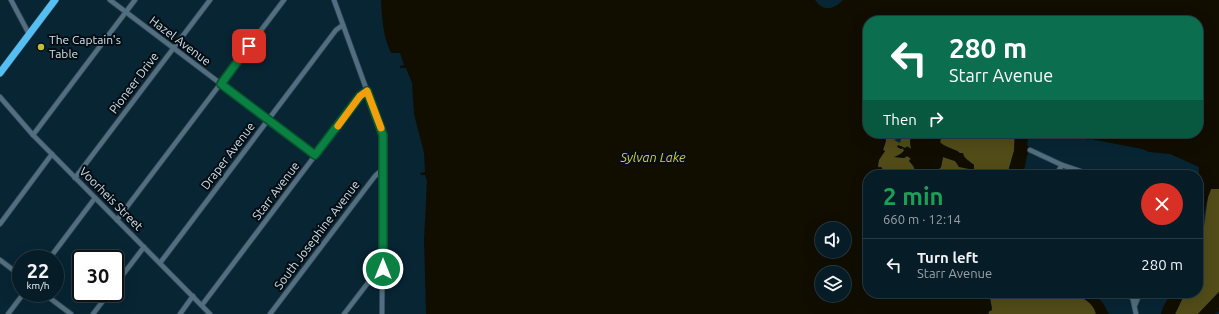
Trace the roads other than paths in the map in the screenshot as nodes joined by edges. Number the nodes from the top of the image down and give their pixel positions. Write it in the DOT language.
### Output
graph roads {
  1 [pos="11,0"];
  2 [pos="55,0"];
  3 [pos="110,0"];
  4 [pos="135,0"];
  5 [pos="210,0"];
  6 [pos="284,0"];
  7 [pos="334,0"];
  8 [pos="126,12"];
  9 [pos="343,25"];
  10 [pos="29,34"];
  11 [pos="173,48"];
  12 [pos="0,73"];
  13 [pos="221,84"];
  14 [pos="367,91"];
  15 [pos="0,97"];
  16 [pos="268,120"];
  17 [pos="33,135"];
  18 [pos="1030,150"];
  19 [pos="52,154"];
  20 [pos="315,155"];
  21 [pos="1062,165"];
  22 [pos="383,169"];
  23 [pos="1059,170"];
  24 [pos="1076,170"];
  25 [pos="75,178"];
  26 [pos="95,198"];
  27 [pos="117,220"];
  28 [pos="0,224"];
  29 [pos="144,247"];
  30 [pos="56,250"];
  31 [pos="0,260"];
  32 [pos="160,262"];
  33 [pos="12,269"];
  34 [pos="383,269"];
  35 [pos="124,273"];
  36 [pos="193,296"];
  37 [pos="1132,298"];
  38 [pos="1138,298"];
  39 [pos="17,302"];
  40 [pos="55,302"];
  41 [pos="103,302"];
  42 [pos="202,305"];
  43 [pos="1135,305"];
  44 [pos="8,314"];
  45 [pos="71,314"];
  46 [pos="94,314"];
  47 [pos="180,314"];
  48 [pos="210,314"];
  49 [pos="270,314"];
  50 [pos="344,314"];
  51 [pos="382,314"];
  52 [pos="1136,314"];
  1 -- 10 [label="street"];
  2 -- 10 [label="highway"];
  3 -- 8 [label="street, Hazel Avenue"];
  4 -- 8 [label="street"];
  5 -- 11 [label="street, Pioneer Drive"];
  6 -- 13 [label="street"];
  7 -- 9 [label="street"];
  8 -- 11 [label="street, Hazel Avenue"];
  8 -- 17 [label="street"];
  9 -- 14 [label="street"];
  9 -- 16 [label="street, Draper Avenue"];
  10 -- 12 [label="highway"];
  11 -- 13 [label="street, Hazel Avenue"];
  11 -- 25 [label="street, Pioneer Drive"];
  13 -- 16 [label="street, Hazel Avenue"];
  13 -- 27 [label="street"];
  14 -- 20 [label="street, Starr Avenue"];
  14 -- 22 [label="street"];
  15 -- 17 [label="street, Voorheis Street"];
  16 -- 20 [label="street, Hazel Avenue"];
  16 -- 32 [label="street, Draper Avenue"];
  17 -- 19 [label="street, Voorheis Street"];
  18 -- 21 [label="street"];
  19 -- 25 [label="street, Voorheis Street"];
  19 -- 28 [label="street"];
  20 -- 42 [label="street, Starr Avenue"];
  21 -- 23 [label="street"];
  21 -- 24 [label="street"];
  22 -- 34 [label="street"];
  22 -- 49 [label="street, South Josephine Avenue"];
  25 -- 26 [label="street, Voorheis Street"];
  26 -- 27 [label="street, Voorheis Street"];
  26 -- 30 [label="street"];
  27 -- 29 [label="street, Voorheis Street"];
  29 -- 32 [label="street, Voorheis Street"];
  29 -- 35 [label="street"];
  31 -- 33 [label="street"];
  32 -- 36 [label="street, Voorheis Street"];
  34 -- 50 [label="street"];
  34 -- 51 [label="street"];
  36 -- 42 [label="street, Voorheis Street"];
  36 -- 47 [label="street"];
  37 -- 43 [label="street"];
  38 -- 43 [label="street"];
  39 -- 44 [label="street"];
  40 -- 45 [label="street"];
  41 -- 46 [label="street"];
  42 -- 48 [label="street, Voorheis Street"];
  43 -- 52 [label="street"];
}
